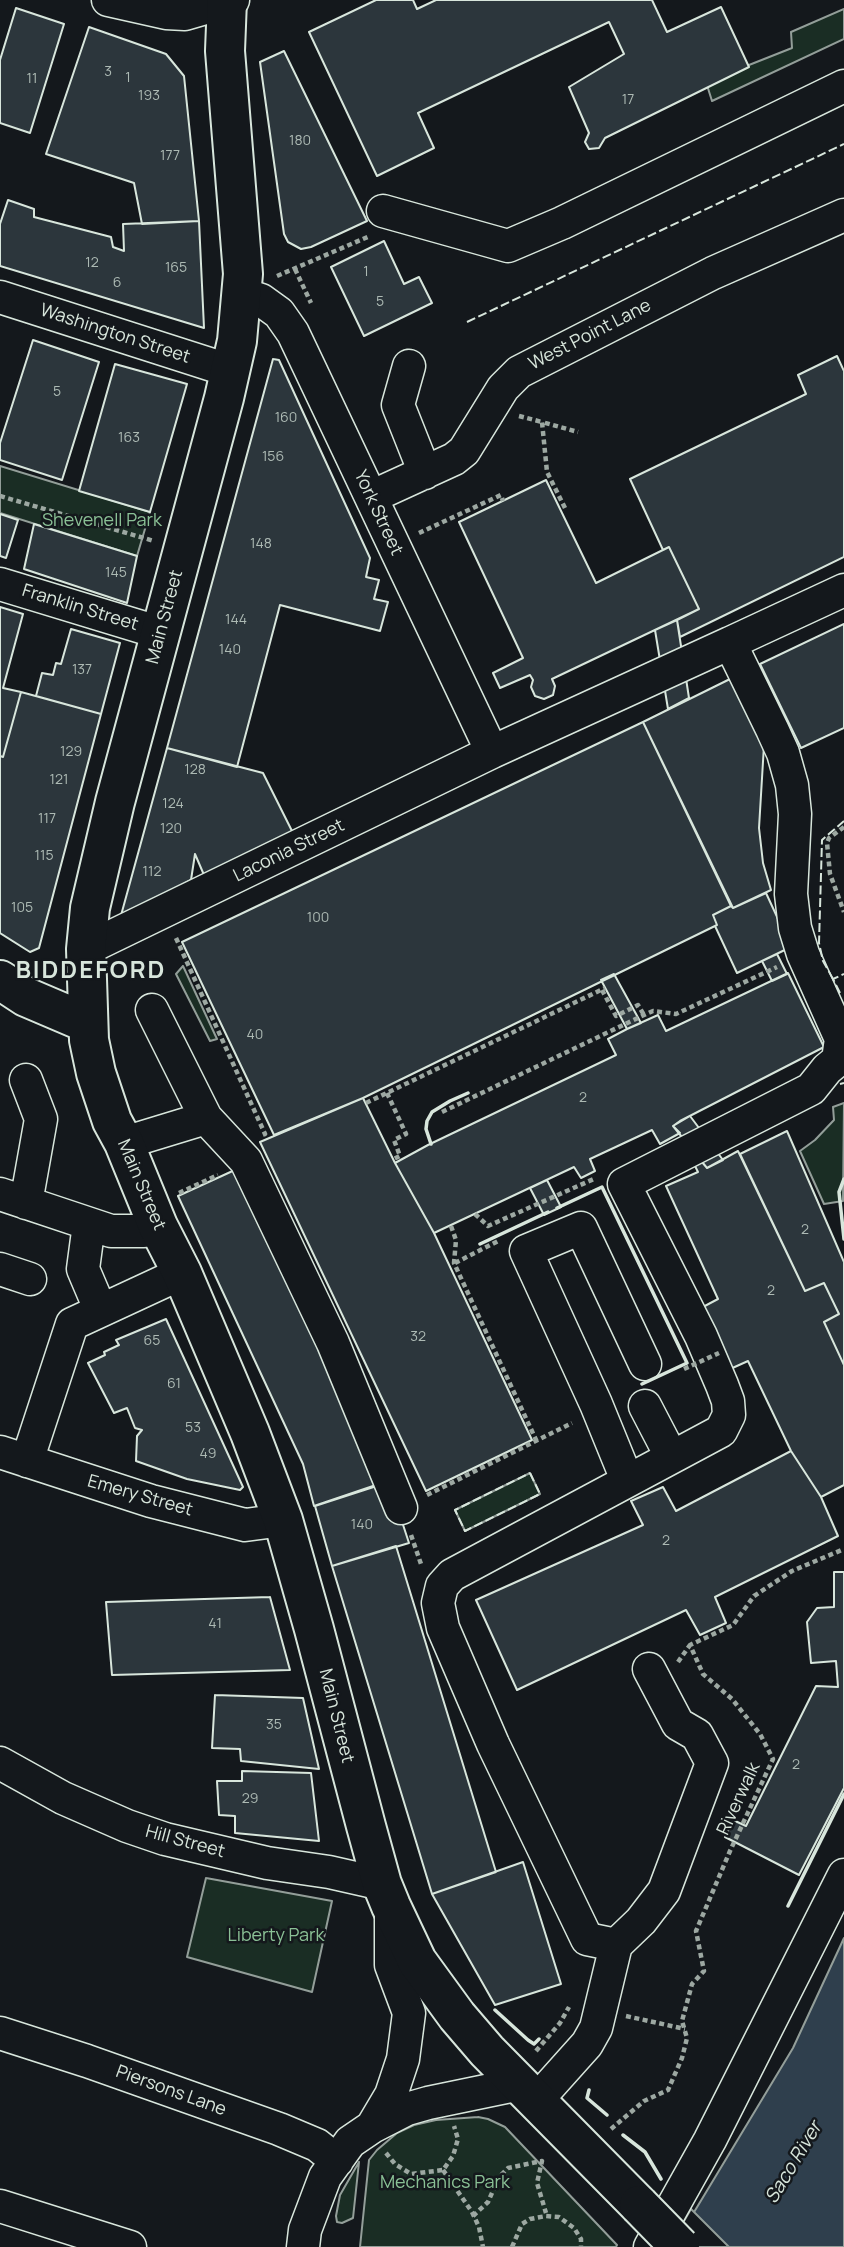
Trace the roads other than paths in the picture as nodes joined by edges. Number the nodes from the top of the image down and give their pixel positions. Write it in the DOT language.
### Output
graph roads {
  1 [pos="108,0"];
  2 [pos="229,1"];
  3 [pos="844,86"];
  4 [pos="383,211"];
  5 [pos="844,215"];
  6 [pos="242,295"];
  7 [pos="0,297"];
  8 [pos="409,366"];
  9 [pos="231,371"];
  10 [pos="425,473"];
  11 [pos="371,497"];
  12 [pos="0,584"];
  13 [pos="844,590"];
  14 [pos="160,633"];
  15 [pos="730,643"];
  16 [pos="492,752"];
  17 [pos="86,949"];
  18 [pos="0,980"];
  19 [pos="152,1010"];
  20 [pos="87,1023"];
  21 [pos="26,1080"];
  22 [pos="206,1118"];
  23 [pos="124,1143"];
  24 [pos="13,1198"];
  25 [pos="166,1211"];
  26 [pos="89,1224"];
  27 [pos="0,1269"];
  28 [pos="182,1273"];
  29 [pos="30,1279"];
  30 [pos="100,1309"];
  31 [pos="645,1364"];
  32 [pos="645,1406"];
  33 [pos="671,1456"];
  34 [pos="13,1457"];
  35 [pos="627,1480"];
  36 [pos="401,1508"];
  37 [pos="283,1520"];
  38 [pos="649,1669"];
  39 [pos="0,1763"];
  40 [pos="844,1875"];
  41 [pos="387,1895"];
  42 [pos="615,1945"];
  43 [pos="0,2034"];
  44 [pos="531,2079"];
  45 [pos="375,2135"];
  46 [pos="337,2161"];
  47 [pos="0,2206"];
  48 [pos="130,2247"];
  49 [pos="303,2247"];
  50 [pos="650,2247"];
  51 [pos="680,2247"];
  1 -- 2 [label="street"];
  2 -- 6 [label="main road, Main Street"];
  3 -- 4 [label="street"];
  5 -- 10 [label="street, West Point Lane"];
  6 -- 9 [label="main road, Main Street"];
  6 -- 11 [label="street, York Street"];
  7 -- 9 [label="street, Washington Street"];
  8 -- 10 [label="street"];
  9 -- 14 [label="main road, Main Street"];
  10 -- 11 [label="street, West Point Lane"];
  11 -- 16 [label="street, York Street"];
  12 -- 14 [label="street, Franklin Street"];
  13 -- 15 [label="street, Laconia Street"];
  14 -- 17 [label="main road, Main Street"];
  15 -- 16 [label="street, Laconia Street"];
  15 -- 33 [label="street"];
  16 -- 17 [label="street, Laconia Street"];
  17 -- 20 [label="main road, Main Street"];
  18 -- 20 [label="main road"];
  19 -- 22 [label="street"];
  20 -- 23 [label="main road, Main Street"];
  21 -- 24 [label="street"];
  22 -- 23 [label="street"];
  22 -- 36 [label="street"];
  23 -- 25 [label="main road, Main Street"];
  24 -- 26 [label="street"];
  25 -- 26 [label="street"];
  25 -- 28 [label="main road, Main Street"];
  26 -- 30 [label="street"];
  27 -- 29 [label="street"];
  28 -- 30 [label="street"];
  28 -- 37 [label="main road, Main Street"];
  30 -- 34 [label="street"];
  31 -- 35 [label="street"];
  32 -- 33 [label="street"];
  33 -- 35 [label="street"];
  34 -- 37 [label="street, Emery Street"];
  35 -- 42 [label="street"];
  37 -- 41 [label="main road, Main Street"];
  38 -- 42 [label="street"];
  39 -- 41 [label="street, Hill Street"];
  40 -- 50 [label="street"];
  41 -- 44 [label="main road, Main Street"];
  41 -- 45 [label="street"];
  42 -- 44 [label="street"];
  43 -- 46 [label="street, Piersons Lane"];
  44 -- 45 [label="street"];
  44 -- 51 [label="main road, Main Street, bridge"];
  45 -- 46 [label="street"];
  46 -- 49 [label="street"];
  47 -- 48 [label="street"];
}
